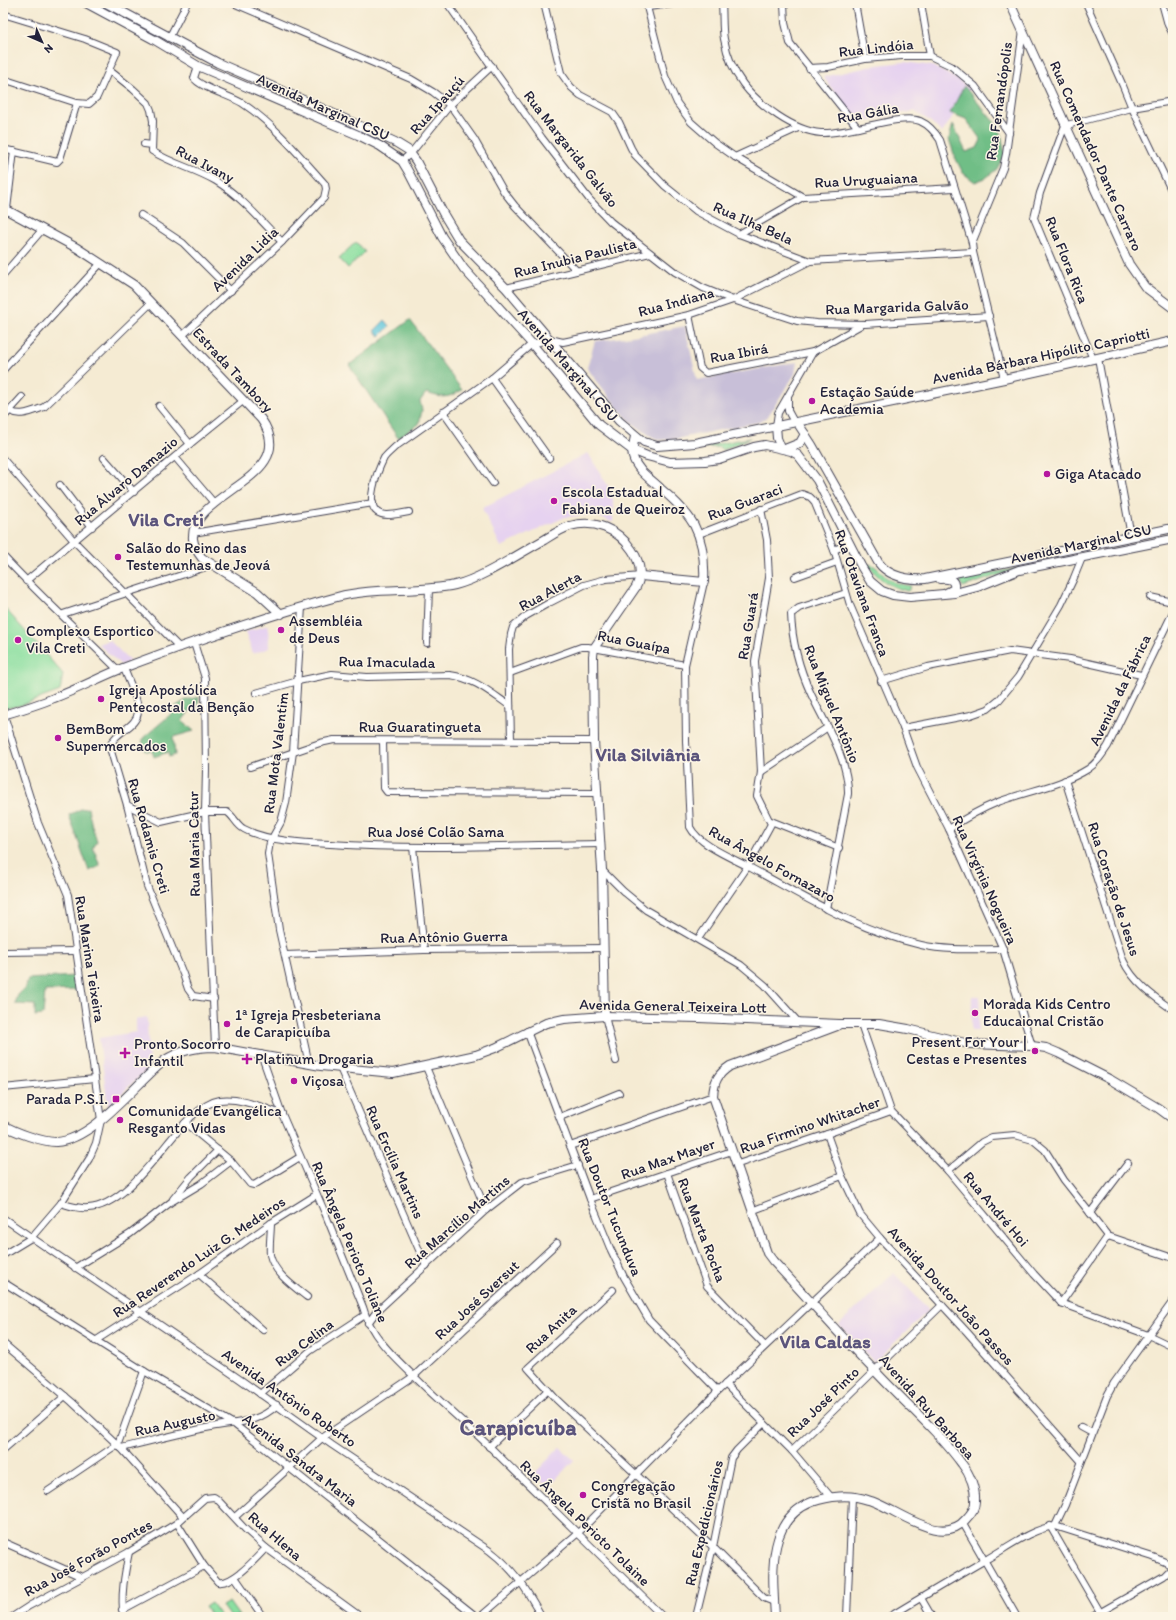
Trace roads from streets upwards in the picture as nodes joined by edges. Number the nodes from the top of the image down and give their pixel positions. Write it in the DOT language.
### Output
graph roads {
  1 [pos="86,3"];
  2 [pos="106,3"];
  3 [pos="188,3"];
  4 [pos="233,3"];
  5 [pos="447,3"];
  6 [pos="544,3"];
  7 [pos="681,3"];
  8 [pos="722,3"];
  9 [pos="784,3"];
  10 [pos="855,3"];
  11 [pos="921,3"];
  12 [pos="1010,3"];
  13 [pos="1086,3"];
  14 [pos="1162,3"];
  15 [pos="647,5"];
  16 [pos="3,14"];
  17 [pos="1023,30"];
  18 [pos="1173,34"];
  19 [pos="169,38"];
  20 [pos="930,56"];
  21 [pos="865,59"];
  22 [pos="198,66"];
  23 [pos="492,66"];
  24 [pos="808,68"];
  25 [pos="109,70"];
  26 [pos="3,79"];
  27 [pos="1173,101"];
  28 [pos="77,103"];
  29 [pos="450,105"];
  30 [pos="1132,108"];
  31 [pos="1067,125"];
  32 [pos="798,128"];
  33 [pos="858,128"];
  34 [pos="1009,133"];
  35 [pos="144,144"];
  36 [pos="152,145"];
  37 [pos="3,149"];
  38 [pos="14,151"];
  39 [pos="411,154"];
  40 [pos="735,157"];
  41 [pos="402,161"];
  42 [pos="954,188"];
  43 [pos="1173,194"];
  44 [pos="803,197"];
  45 [pos="5,209"];
  46 [pos="140,215"];
  47 [pos="42,230"];
  48 [pos="739,234"];
  49 [pos="282,242"];
  50 [pos="972,243"];
  51 [pos="972,252"];
  52 [pos="650,253"];
  53 [pos="810,261"];
  54 [pos="101,263"];
  55 [pos="576,270"];
  56 [pos="3,275"];
  57 [pos="506,288"];
  58 [pos="230,291"];
  59 [pos="733,300"];
  60 [pos="151,303"];
  61 [pos="1173,308"];
  62 [pos="689,315"];
  63 [pos="989,316"];
  64 [pos="865,324"];
  65 [pos="1173,335"];
  66 [pos="182,336"];
  67 [pos="550,339"];
  68 [pos="1170,342"];
  69 [pos="532,344"];
  70 [pos="813,352"];
  71 [pos="1096,359"];
  72 [pos="3,370"];
  73 [pos="492,378"];
  74 [pos="1004,379"];
  75 [pos="22,397"];
  76 [pos="788,397"];
  77 [pos="243,401"];
  78 [pos="3,406"];
  79 [pos="159,406"];
  80 [pos="8,412"];
  81 [pos="443,412"];
  82 [pos="3,418"];
  83 [pos="795,422"];
  84 [pos="776,426"];
  85 [pos="805,434"];
  86 [pos="635,436"];
  87 [pos="190,444"];
  88 [pos="783,448"];
  89 [pos="632,450"];
  90 [pos="175,457"];
  91 [pos="104,458"];
  92 [pos="549,458"];
  93 [pos="3,459"];
  94 [pos="493,483"];
  95 [pos="60,485"];
  96 [pos="134,492"];
  97 [pos="802,494"];
  98 [pos="214,503"];
  99 [pos="373,503"];
  100 [pos="761,509"];
  101 [pos="408,512"];
  102 [pos="92,527"];
  103 [pos="1173,528"];
  104 [pos="193,533"];
  105 [pos="699,534"];
  106 [pos="1131,536"];
  107 [pos="1173,538"];
  108 [pos="74,542"];
  109 [pos="848,544"];
  110 [pos="834,550"];
  111 [pos="3,556"];
  112 [pos="1082,558"];
  113 [pos="837,562"];
  114 [pos="212,565"];
  115 [pos="641,576"];
  116 [pos="796,577"];
  117 [pos="925,579"];
  118 [pos="26,581"];
  119 [pos="704,582"];
  120 [pos="429,588"];
  121 [pos="126,592"];
  122 [pos="846,594"];
  123 [pos="946,594"];
  124 [pos="1150,597"];
  125 [pos="1173,602"];
  126 [pos="302,607"];
  127 [pos="1173,612"];
  128 [pos="63,614"];
  129 [pos="281,614"];
  130 [pos="194,642"];
  131 [pos="427,643"];
  132 [pos="180,648"];
  133 [pos="594,648"];
  134 [pos="1032,654"];
  135 [pos="685,665"];
  136 [pos="121,669"];
  137 [pos="510,673"];
  138 [pos="1141,675"];
  139 [pos="298,681"];
  140 [pos="882,682"];
  141 [pos="256,693"];
  142 [pos="510,706"];
  143 [pos="3,715"];
  144 [pos="828,727"];
  145 [pos="903,728"];
  146 [pos="511,740"];
  147 [pos="383,741"];
  148 [pos="594,741"];
  149 [pos="293,752"];
  150 [pos="250,767"];
  151 [pos="761,772"];
  152 [pos="1065,780"];
  153 [pos="597,793"];
  154 [pos="127,805"];
  155 [pos="205,812"];
  156 [pos="771,824"];
  157 [pos="949,829"];
  158 [pos="272,838"];
  159 [pos="600,844"];
  160 [pos="414,847"];
  161 [pos="839,848"];
  162 [pos="748,866"];
  163 [pos="602,870"];
  164 [pos="826,909"];
  165 [pos="698,939"];
  166 [pos="604,948"];
  167 [pos="1003,949"];
  168 [pos="424,950"];
  169 [pos="76,951"];
  170 [pos="3,952"];
  171 [pos="285,955"];
  172 [pos="214,999"];
  173 [pos="1173,1010"];
  174 [pos="605,1016"];
  175 [pos="799,1023"];
  176 [pos="840,1024"];
  177 [pos="861,1024"];
  178 [pos="527,1031"];
  179 [pos="215,1046"];
  180 [pos="1032,1046"];
  181 [pos="261,1054"];
  182 [pos="616,1061"];
  183 [pos="309,1064"];
  184 [pos="426,1067"];
  185 [pos="340,1068"];
  186 [pos="95,1079"];
  187 [pos="3,1088"];
  188 [pos="619,1094"];
  189 [pos="713,1096"];
  190 [pos="891,1111"];
  191 [pos="282,1114"];
  192 [pos="560,1117"];
  193 [pos="1173,1119"];
  194 [pos="101,1120"];
  195 [pos="185,1123"];
  196 [pos="3,1125"];
  197 [pos="827,1134"];
  198 [pos="570,1146"];
  199 [pos="218,1150"];
  200 [pos="732,1151"];
  201 [pos="300,1157"];
  202 [pos="231,1161"];
  203 [pos="738,1164"];
  204 [pos="1128,1164"];
  205 [pos="578,1165"];
  206 [pos="948,1171"];
  207 [pos="667,1173"];
  208 [pos="842,1176"];
  209 [pos="316,1196"];
  210 [pos="590,1199"];
  211 [pos="171,1202"];
  212 [pos="61,1203"];
  213 [pos="486,1210"];
  214 [pos="754,1210"];
  215 [pos="1090,1213"];
  216 [pos="3,1218"];
  217 [pos="271,1223"];
  218 [pos="1108,1236"];
  219 [pos="31,1238"];
  220 [pos="880,1238"];
  221 [pos="557,1243"];
  222 [pos="3,1255"];
  223 [pos="1173,1258"];
  224 [pos="426,1266"];
  225 [pos="75,1268"];
  226 [pos="198,1274"];
  227 [pos="3,1282"];
  228 [pos="613,1290"];
  229 [pos="307,1297"];
  230 [pos="1173,1301"];
  231 [pos="812,1303"];
  232 [pos="1061,1303"];
  233 [pos="942,1305"];
  234 [pos="141,1312"];
  235 [pos="365,1315"];
  236 [pos="368,1323"];
  237 [pos="263,1330"];
  238 [pos="1148,1335"];
  239 [pos="95,1341"];
  240 [pos="3,1343"];
  241 [pos="765,1346"];
  242 [pos="1173,1347"];
  243 [pos="144,1371"];
  244 [pos="875,1371"];
  245 [pos="414,1376"];
  246 [pos="725,1384"];
  247 [pos="548,1390"];
  248 [pos="718,1391"];
  249 [pos="260,1394"];
  250 [pos="65,1396"];
  251 [pos="277,1405"];
  252 [pos="764,1423"];
  253 [pos="234,1424"];
  254 [pos="1081,1427"];
  255 [pos="1092,1433"];
  256 [pos="322,1438"];
  257 [pos="119,1446"];
  258 [pos="489,1447"];
  259 [pos="3,1450"];
  260 [pos="792,1451"];
  261 [pos="1081,1461"];
  262 [pos="290,1467"];
  263 [pos="638,1474"];
  264 [pos="48,1492"];
  265 [pos="831,1497"];
  266 [pos="852,1497"];
  267 [pos="183,1517"];
  268 [pos="234,1517"];
  269 [pos="176,1523"];
  270 [pos="963,1523"];
  271 [pos="1053,1526"];
  272 [pos="578,1533"];
  273 [pos="3,1542"];
  274 [pos="713,1547"];
  275 [pos="266,1548"];
  276 [pos="129,1552"];
  277 [pos="984,1561"];
  278 [pos="204,1566"];
  279 [pos="82,1576"];
  280 [pos="235,1577"];
  281 [pos="521,1581"];
  282 [pos="921,1598"];
  283 [pos="774,1602"];
  284 [pos="122,1610"];
  285 [pos="1101,1615"];
  286 [pos="12,1617"];
  287 [pos="124,1617"];
  288 [pos="263,1617"];
  289 [pos="361,1617"];
  290 [pos="477,1617"];
  291 [pos="480,1617"];
  292 [pos="542,1617"];
  293 [pos="663,1617"];
  294 [pos="696,1617"];
  295 [pos="775,1617"];
  296 [pos="847,1617"];
  297 [pos="889,1617"];
  298 [pos="932,1617"];
  299 [pos="1017,1617"];
  300 [pos="1092,1617"];
  1 -- 22 [label="street, Avenida Marginal CSU"];
  2 -- 19 [label="street, Avenida Marginal CSU"];
  3 -- 19 [label="street"];
  4 -- 29 [label="street"];
  5 -- 23 [label="street, Rua Margarida Galvão"];
  6 -- 48 [label="street, Rua Ilha Bela"];
  7 -- 15 [label="street"];
  8 -- 32 [label="street, Rua Gália"];
  9 -- 24 [label="street"];
  10 -- 21 [label="street"];
  11 -- 20 [label="street"];
  12 -- 17 [label="street, Rua Comendador Dante Carraro"];
  13 -- 30 [label="street"];
  14 -- 18 [label="street"];
  15 -- 40 [label="street, Rua Uruguaiana"];
  16 -- 25 [label="street"];
  17 -- 31 [label="street, Rua Comendador Dante Carraro"];
  17 -- 34 [label="street, Rua Fernandópolis"];
  19 -- 39 [label="street, Avenida Marginal CSU"];
  20 -- 21 [label="street, Rua Lindóia"];
  20 -- 34 [label="street, Rua Lindóia"];
  21 -- 24 [label="street, Rua Lindóia"];
  22 -- 41 [label="street, Avenida Marginal CSU"];
  22 -- 49 [label="street, Avenida Lidia"];
  23 -- 29 [label="street, Rua Ipauçú"];
  23 -- 52 [label="street, Rua Margarida Galvão"];
  24 -- 33 [label="street"];
  25 -- 28 [label="street"];
  25 -- 36 [label="street"];
  26 -- 28 [label="street"];
  27 -- 30 [label="street"];
  28 -- 38 [label="street"];
  29 -- 39 [label="street, Rua Ipauçú"];
  29 -- 55 [label="street"];
  30 -- 31 [label="street"];
  30 -- 43 [label="street"];
  31 -- 61 [label="street, Rua Comendador Dante Carraro"];
  31 -- 71 [label="street, Rua Flora Rica"];
  32 -- 33 [label="street, Rua Gália"];
  32 -- 40 [label="street"];
  33 -- 42 [label="street, Rua Gália"];
  34 -- 50 [label="street, Rua Fernandópolis"];
  35 -- 36 [label="street"];
  36 -- 49 [label="street, Rua Ivany"];
  37 -- 38 [label="street"];
  38 -- 45 [label="street"];
  39 -- 41 [label="street, Rua Ipauçú"];
  39 -- 57 [label="street, Avenida Marginal CSU"];
  40 -- 44 [label="street, Rua Uruguaiana"];
  41 -- 69 [label="street, Avenida Marginal CSU"];
  42 -- 44 [label="street, Rua Uruguaiana"];
  42 -- 50 [label="street, Rua Gália"];
  44 -- 48 [label="street"];
  45 -- 47 [label="street, Estrada Tambory"];
  46 -- 58 [label="street"];
  47 -- 54 [label="street, Estrada Tambory"];
  47 -- 56 [label="street"];
  48 -- 53 [label="street, Rua Ilha Bela"];
  49 -- 58 [label="street, Avenida Lidia"];
  50 -- 51 [label="street, Rua Gália"];
  51 -- 53 [label="street, Rua Ilha Bela"];
  51 -- 63 [label="street, Rua Gália"];
  52 -- 55 [label="street, Rua Inubia Paulista"];
  52 -- 59 [label="street, Rua Margarida Galvão"];
  53 -- 59 [label="street, Rua Indiana"];
  54 -- 60 [label="street, Estrada Tambory"];
  54 -- 72 [label="street"];
  55 -- 57 [label="street, Rua Inubia Paulista"];
  57 -- 67 [label="street, Avenida Marginal CSU"];
  58 -- 66 [label="street, Avenida Lidia"];
  59 -- 62 [label="street, Rua Indiana"];
  59 -- 64 [label="street, Rua Margarida Galvão"];
  60 -- 66 [label="street, Estrada Tambory"];
  60 -- 80 [label="street"];
  62 -- 67 [label="street, Rua Indiana"];
  62 -- 70 [label="street, Rua Ibirá"];
  63 -- 64 [label="street, Rua Margarida Galvão"];
  63 -- 74 [label="street, Rua Gália"];
  64 -- 70 [label="street"];
  65 -- 68 [label="street"];
  66 -- 77 [label="street, Estrada Tambory"];
  67 -- 69 [label="street, Rua Indiana"];
  67 -- 86 [label="street, Avenida Marginal CSU"];
  68 -- 71 [label="street, Avenida Bárbara Hipólito Capriotti"];
  69 -- 73 [label="street"];
  69 -- 89 [label="street, Avenida Marginal CSU"];
  70 -- 76 [label="street"];
  71 -- 74 [label="street, Avenida Bárbara Hipólito Capriotti"];
  71 -- 106 [label="street, Rua Flora Rica"];
  73 -- 81 [label="street"];
  73 -- 92 [label="street"];
  74 -- 83 [label="street, Avenida Bárbara Hipólito Capriotti"];
  75 -- 80 [label="street"];
  76 -- 83 [label="street"];
  76 -- 84 [label="street"];
  77 -- 87 [label="street, Rua Álvaro Damazio"];
  77 -- 98 [label="street, Estrada Tambory"];
  78 -- 80 [label="street"];
  79 -- 87 [label="street"];
  80 -- 82 [label="street"];
  81 -- 94 [label="street"];
  81 -- 99 [label="street"];
  83 -- 84 [label="street, Avenida Marginal CSU"];
  83 -- 85 [label="street, Avenida Marginal CSU"];
  84 -- 86 [label="street, Avenida Marginal CSU"];
  84 -- 88 [label="street"];
  85 -- 88 [label="street"];
  85 -- 117 [label="street, Avenida Marginal CSU"];
  86 -- 89 [label="street"];
  87 -- 90 [label="street, Rua Álvaro Damazio"];
  88 -- 89 [label="street, Avenida Marginal CSU"];
  88 -- 109 [label="street, Avenida Marginal CSU"];
  89 -- 105 [label="street"];
  90 -- 96 [label="street, Rua Álvaro Damazio"];
  90 -- 98 [label="street"];
  91 -- 96 [label="street"];
  93 -- 108 [label="street"];
  95 -- 102 [label="street"];
  96 -- 102 [label="street, Rua Álvaro Damazio"];
  97 -- 100 [label="street, Rua Guaraci"];
  97 -- 110 [label="street, Rua Otaviana Franca"];
  98 -- 104 [label="street, Estrada Tambory"];
  99 -- 101 [label="street"];
  99 -- 104 [label="street"];
  100 -- 105 [label="street, Rua Guaraci"];
  100 -- 151 [label="street, Rua Guará"];
  102 -- 108 [label="street, Rua Álvaro Damazio"];
  103 -- 106 [label="street, Avenida Marginal CSU"];
  104 -- 114 [label="street"];
  105 -- 119 [label="street"];
  106 -- 117 [label="street, Avenida Marginal CSU"];
  107 -- 112 [label="street, Avenida Marginal CSU"];
  108 -- 118 [label="street, Rua Álvaro Damazio"];
  108 -- 121 [label="street"];
  109 -- 110 [label="street"];
  109 -- 123 [label="street, Avenida Marginal CSU"];
  110 -- 113 [label="street, Rua Otaviana Franca"];
  111 -- 118 [label="street"];
  112 -- 123 [label="street, Avenida Marginal CSU"];
  112 -- 134 [label="street"];
  113 -- 116 [label="street"];
  113 -- 122 [label="street, Rua Otaviana Franca"];
  114 -- 121 [label="street"];
  114 -- 129 [label="street"];
  115 -- 119 [label="street"];
  115 -- 120 [label="street"];
  115 -- 133 [label="street"];
  115 -- 137 [label="street, Rua Alerta"];
  117 -- 123 [label="street"];
  118 -- 128 [label="street"];
  119 -- 135 [label="street, Rua Ângelo Fornazaro"];
  120 -- 126 [label="street"];
  120 -- 131 [label="street"];
  121 -- 128 [label="street"];
  121 -- 132 [label="street"];
  122 -- 140 [label="street, Rua Otaviana Franca"];
  122 -- 144 [label="street, Rua Miguel Antônio"];
  124 -- 125 [label="street"];
  126 -- 129 [label="street"];
  126 -- 139 [label="street, Rua Mota Valentim"];
  127 -- 138 [label="street, Avenida da Fábrica"];
  128 -- 136 [label="street"];
  129 -- 130 [label="street"];
  130 -- 132 [label="street"];
  130 -- 155 [label="street, Rua Maria Catur"];
  132 -- 136 [label="street"];
  133 -- 135 [label="street, Rua Guaípa"];
  133 -- 137 [label="street, Rua Guaípa"];
  133 -- 148 [label="street"];
  134 -- 138 [label="street"];
  134 -- 140 [label="street"];
  134 -- 145 [label="street"];
  135 -- 162 [label="street, Rua Ângelo Fornazaro"];
  136 -- 143 [label="street"];
  136 -- 154 [label="street, Rua Rodamis Creti"];
  137 -- 142 [label="street, Rua Alerta"];
  138 -- 152 [label="street, Avenida da Fábrica"];
  139 -- 141 [label="street, Rua Imaculada"];
  139 -- 142 [label="street, Rua Imaculada"];
  139 -- 149 [label="street, Rua Mota Valentim"];
  140 -- 145 [label="street, Rua Otaviana Franca"];
  142 -- 146 [label="street, Rua Alerta"];
  143 -- 169 [label="street, Rua Marina Teixeira"];
  144 -- 151 [label="street"];
  144 -- 161 [label="street, Rua Miguel Antônio"];
  145 -- 157 [label="street, Rua Virgínia Nogueira"];
  146 -- 147 [label="street, Rua Guaratingueta"];
  146 -- 148 [label="street, Rua Guaratingueta"];
  147 -- 149 [label="street, Rua Guaratingueta"];
  147 -- 153 [label="street"];
  148 -- 153 [label="street"];
  149 -- 150 [label="street, Rua Guaratingueta"];
  149 -- 158 [label="street, Rua Mota Valentim"];
  151 -- 156 [label="street, Rua Guará"];
  152 -- 157 [label="street, Avenida da Fábrica"];
  152 -- 173 [label="street, Rua Coração de Jesus"];
  153 -- 159 [label="street"];
  154 -- 155 [label="street, Rua José Colão Sama"];
  154 -- 172 [label="street, Rua Rodamis Creti"];
  155 -- 158 [label="street, Rua José Colão Sama"];
  155 -- 172 [label="street, Rua Maria Catur"];
  156 -- 161 [label="street"];
  156 -- 162 [label="street"];
  157 -- 167 [label="street, Rua Virgínia Nogueira"];
  158 -- 160 [label="street, Rua José Colão Sama"];
  158 -- 171 [label="street, Rua Mota Valentim"];
  159 -- 160 [label="street, Rua José Colão Sama"];
  159 -- 163 [label="street"];
  160 -- 168 [label="street"];
  161 -- 164 [label="street"];
  162 -- 164 [label="street, Rua Ângelo Fornazaro"];
  162 -- 165 [label="street"];
  163 -- 165 [label="street"];
  163 -- 166 [label="street"];
  164 -- 167 [label="street, Rua Ângelo Fornazaro"];
  165 -- 175 [label="street"];
  166 -- 168 [label="street, Rua Antônio Guerra"];
  166 -- 174 [label="street"];
  167 -- 180 [label="street, Rua Virgínia Nogueira"];
  168 -- 171 [label="street, Rua Antônio Guerra"];
  169 -- 170 [label="street"];
  169 -- 186 [label="street, Rua Marina Teixeira"];
  171 -- 183 [label="street, Rua Mota Valentim"];
  172 -- 179 [label="street, Rua Maria Catur"];
  174 -- 175 [label="street, Avenida General Teixeira Lott"];
  174 -- 178 [label="street, Avenida General Teixeira Lott"];
  174 -- 182 [label="street"];
  175 -- 176 [label="street, Avenida General Teixeira Lott"];
  176 -- 177 [label="street, Avenida General Teixeira Lott"];
  176 -- 189 [label="street"];
  177 -- 180 [label="street"];
  177 -- 190 [label="street, Rua André Hoi"];
  178 -- 184 [label="street, Avenida General Teixeira Lott"];
  178 -- 192 [label="street, Rua Doutor Tucunduva"];
  179 -- 181 [label="street, Avenida General Teixeira Lott"];
  179 -- 194 [label="street, Avenida General Teixeira Lott"];
  180 -- 193 [label="street"];
  181 -- 183 [label="street, Avenida General Teixeira Lott"];
  181 -- 191 [label="street, Rua Ângela Perioto Toliane"];
  183 -- 185 [label="street, Avenida General Teixeira Lott"];
  184 -- 185 [label="street, Avenida General Teixeira Lott"];
  184 -- 213 [label="street"];
  185 -- 224 [label="street, Rua Ercília Martins"];
  186 -- 187 [label="street"];
  186 -- 194 [label="street, Rua Marina Teixeira"];
  188 -- 192 [label="street"];
  189 -- 198 [label="street"];
  189 -- 200 [label="street, Avenida Ruy Barbosa"];
  190 -- 197 [label="street, Rua Firmino Whitacher"];
  190 -- 206 [label="street, Rua André Hoi"];
  191 -- 195 [label="street"];
  191 -- 201 [label="street, Rua Ângela Perioto Toliane"];
  192 -- 198 [label="street, Rua Doutor Tucunduva"];
  194 -- 196 [label="street, Avenida General Teixeira Lott"];
  194 -- 212 [label="street"];
  195 -- 199 [label="street"];
  195 -- 212 [label="street"];
  197 -- 203 [label="street, Rua Firmino Whitacher"];
  197 -- 208 [label="street, Avenida Doutor João Passos"];
  198 -- 205 [label="street, Rua Doutor Tucunduva"];
  199 -- 202 [label="street"];
  199 -- 211 [label="street"];
  200 -- 203 [label="street, Avenida Ruy Barbosa"];
  200 -- 207 [label="street, Rua Max Mayer"];
  201 -- 202 [label="street"];
  201 -- 209 [label="street, Rua Ângela Perioto Toliane"];
  202 -- 211 [label="street"];
  203 -- 214 [label="street, Avenida Ruy Barbosa"];
  204 -- 215 [label="street"];
  205 -- 210 [label="street, Rua Doutor Tucunduva"];
  205 -- 213 [label="street, Rua Marcílio Martins"];
  206 -- 215 [label="street"];
  206 -- 232 [label="street, Rua André Hoi"];
  207 -- 210 [label="street, Rua Max Mayer"];
  207 -- 241 [label="street, Rua Marta Rocha"];
  208 -- 214 [label="street"];
  208 -- 220 [label="street, Avenida Doutor João Passos"];
  209 -- 217 [label="street, Rua Reverendo Luiz G. Medeiros"];
  209 -- 235 [label="street, Rua Ângela Perioto Toliane"];
  210 -- 248 [label="street, Rua Doutor Tucunduva"];
  211 -- 225 [label="street"];
  212 -- 219 [label="street"];
  213 -- 224 [label="street, Rua Marcílio Martins"];
  214 -- 231 [label="street, Avenida Ruy Barbosa"];
  215 -- 218 [label="street"];
  216 -- 219 [label="street, Avenida Antônio Roberto"];
  217 -- 226 [label="street, Rua Reverendo Luiz G. Medeiros"];
  217 -- 229 [label="street"];
  218 -- 223 [label="street"];
  218 -- 232 [label="street"];
  219 -- 222 [label="street"];
  219 -- 225 [label="street, Avenida Antônio Roberto"];
  220 -- 231 [label="street"];
  220 -- 233 [label="street, Avenida Doutor João Passos"];
  221 -- 245 [label="street, Rua José Sversut"];
  224 -- 236 [label="street, Rua Marcílio Martins"];
  225 -- 234 [label="street, Avenida Antônio Roberto"];
  226 -- 234 [label="street, Rua Reverendo Luiz G. Medeiros"];
  226 -- 237 [label="street"];
  227 -- 239 [label="street, Avenida Sandra Maria"];
  228 -- 247 [label="street, Rua Anita"];
  230 -- 238 [label="street"];
  231 -- 241 [label="street"];
  231 -- 244 [label="street, Avenida Ruy Barbosa"];
  232 -- 238 [label="street, Rua André Hoi"];
  233 -- 244 [label="street, Rua José Pinto"];
  233 -- 261 [label="street, Avenida Doutor João Passos"];
  234 -- 239 [label="street, Rua Reverendo Luiz G. Medeiros"];
  234 -- 249 [label="street, Avenida Antônio Roberto"];
  235 -- 236 [label="street, Rua Ângela Perioto Toliane"];
  235 -- 249 [label="street, Rua Celina"];
  236 -- 245 [label="street, Rua Ângela Perioto Toliane"];
  238 -- 242 [label="street, Rua André Hoi"];
  238 -- 255 [label="street"];
  239 -- 243 [label="street, Avenida Sandra Maria"];
  240 -- 250 [label="street"];
  241 -- 246 [label="street"];
  243 -- 253 [label="street, Avenida Sandra Maria"];
  243 -- 257 [label="street"];
  244 -- 260 [label="street, Rua José Pinto"];
  244 -- 270 [label="street, Avenida Ruy Barbosa"];
  245 -- 256 [label="street, Rua José Sversut"];
  245 -- 258 [label="street, Rua Ângela Perioto Toliane"];
  246 -- 248 [label="street"];
  246 -- 252 [label="street"];
  247 -- 258 [label="street"];
  247 -- 263 [label="street"];
  248 -- 263 [label="street"];
  249 -- 251 [label="street, Avenida Antônio Roberto"];
  250 -- 257 [label="street"];
  250 -- 259 [label="street"];
  251 -- 253 [label="street, Rua Augusto"];
  251 -- 256 [label="street, Avenida Antônio Roberto"];
  252 -- 260 [label="street"];
  252 -- 274 [label="street, Rua Expedicionários"];
  253 -- 257 [label="street, Rua Augusto"];
  253 -- 262 [label="street, Avenida Sandra Maria"];
  254 -- 255 [label="street"];
  255 -- 261 [label="street"];
  256 -- 262 [label="street, Rua José Sversut"];
  256 -- 281 [label="street, Avenida Antônio Roberto"];
  257 -- 264 [label="street, Rua Augusto"];
  257 -- 267 [label="street"];
  258 -- 272 [label="street, Rua Ângela Perioto Tolaine"];
  260 -- 265 [label="street"];
  261 -- 271 [label="street"];
  262 -- 268 [label="street, Rua José Sversut"];
  262 -- 290 [label="street, Avenida Sandra Maria"];
  263 -- 272 [label="street"];
  263 -- 274 [label="street"];
  265 -- 266 [label="street"];
  265 -- 283 [label="street"];
  266 -- 270 [label="street"];
  266 -- 296 [label="street"];
  267 -- 268 [label="street, Rua Hlena"];
  267 -- 269 [label="street, Rua Hlena"];
  268 -- 275 [label="street, Rua Hlena"];
  269 -- 276 [label="street, Rua José Forão Pontes"];
  269 -- 278 [label="street"];
  270 -- 277 [label="street"];
  271 -- 277 [label="street"];
  271 -- 285 [label="street"];
  271 -- 285 [label="street"];
  272 -- 281 [label="street"];
  272 -- 293 [label="street, Rua Ângela Perioto Tolaine"];
  273 -- 279 [label="street"];
  274 -- 283 [label="street"];
  274 -- 294 [label="street, Rua Expedicionários"];
  275 -- 280 [label="street"];
  275 -- 289 [label="street, Rua Hlena"];
  276 -- 279 [label="street, Rua José Forão Pontes"];
  276 -- 284 [label="street"];
  277 -- 282 [label="street"];
  277 -- 299 [label="street"];
  278 -- 280 [label="street"];
  278 -- 284 [label="street"];
  279 -- 286 [label="street, Rua José Forão Pontes"];
  280 -- 288 [label="street"];
  281 -- 291 [label="street"];
  281 -- 292 [label="street, Avenida Antônio Roberto"];
  282 -- 297 [label="street"];
  282 -- 298 [label="street"];
  283 -- 295 [label="street"];
  284 -- 287 [label="street"];
  285 -- 300 [label="street"];
}
